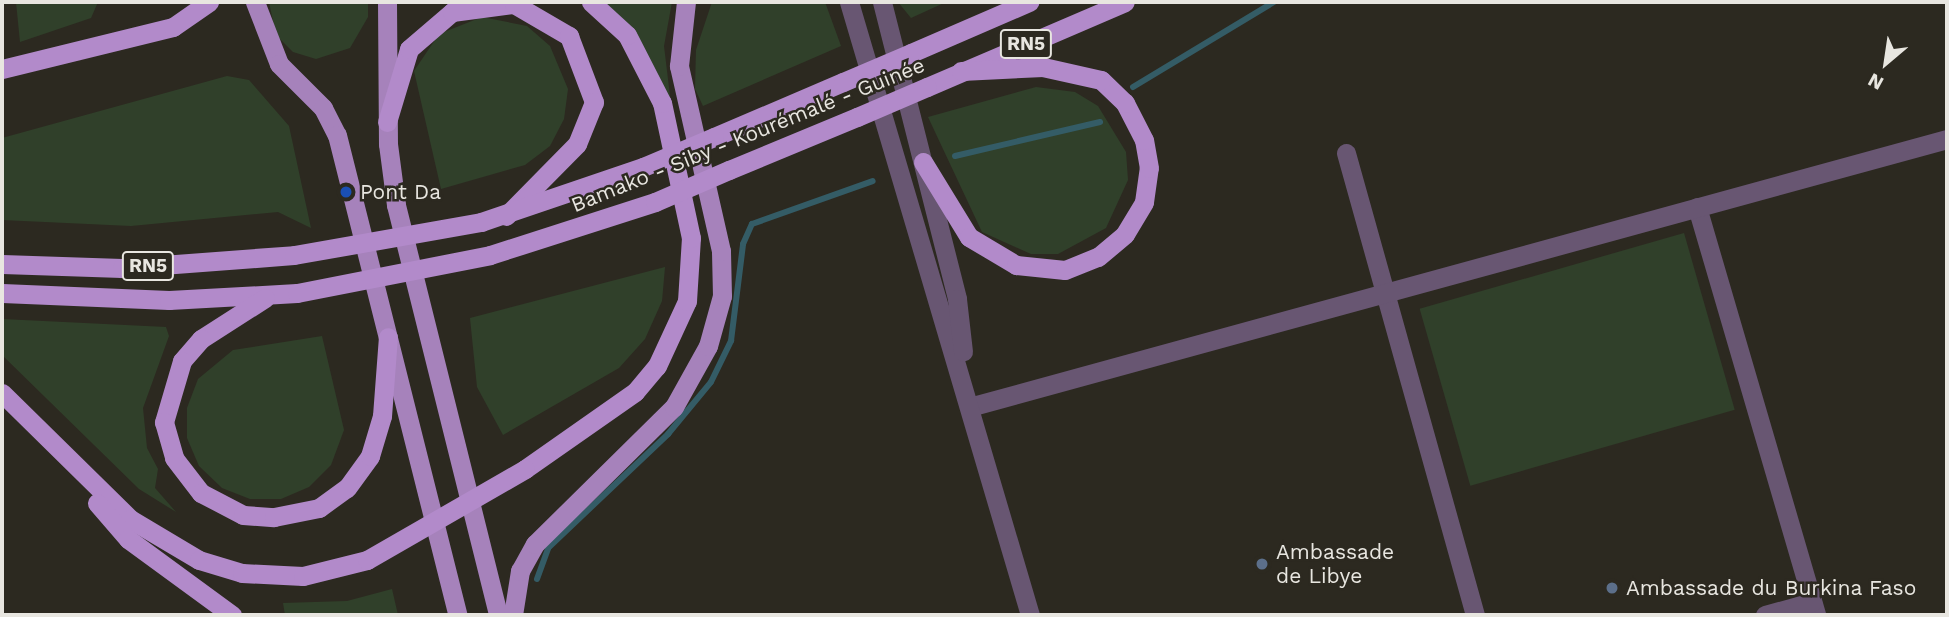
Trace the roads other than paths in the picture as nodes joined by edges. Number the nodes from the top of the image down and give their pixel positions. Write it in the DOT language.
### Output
graph roads {
  1 [pos="209,2"];
  2 [pos="255,2"];
  3 [pos="387,2"];
  4 [pos="591,2"];
  5 [pos="686,2"];
  6 [pos="849,2"];
  7 [pos="882,2"];
  8 [pos="1029,2"];
  9 [pos="1125,2"];
  10 [pos="2,69"];
  11 [pos="961,71"];
  12 [pos="387,122"];
  13 [pos="1947,139"];
  14 [pos="1346,153"];
  15 [pos="923,162"];
  16 [pos="1697,207"];
  17 [pos="506,216"];
  18 [pos="2,264"];
  19 [pos="1387,291"];
  20 [pos="2,293"];
  21 [pos="265,298"];
  22 [pos="388,337"];
  23 [pos="965,377"];
  24 [pos="2,393"];
  25 [pos="973,406"];
  26 [pos="78,474"];
  27 [pos="1814,609"];
  28 [pos="232,615"];
  29 [pos="458,615"];
  30 [pos="498,615"];
  31 [pos="513,615"];
  32 [pos="1030,615"];
  33 [pos="1475,615"];
  34 [pos="1765,615"];
  1 -- 10 [label="highway"];
  2 -- 22 [label="main road"];
  3 -- 12 [label="main road"];
  4 -- 26 [label="highway, bridge"];
  5 -- 31 [label="main road"];
  6 -- 23 [label="street"];
  7 -- 15 [label="street"];
  8 -- 17 [label="highway, Bamako - Siby - Kourémalé - Guinée / RN5, bridge"];
  9 -- 11 [label="highway, Bamako - Siby - Kourémalé - Guinée / RN5"];
  11 -- 15 [label="highway"];
  11 -- 21 [label="highway, Bamako - Siby - Kourémalé - Guinée / RN5, bridge"];
  12 -- 17 [label="highway"];
  12 -- 30 [label="main road"];
  13 -- 16 [label="street"];
  14 -- 19 [label="street"];
  15 -- 23 [label="street"];
  16 -- 19 [label="street"];
  16 -- 27 [label="street"];
  17 -- 18 [label="highway, Bamako - Siby - Kourémalé - Guinée / RN5, bridge"];
  19 -- 25 [label="street"];
  19 -- 33 [label="street"];
  20 -- 21 [label="highway, Bamako - Siby - Kourémalé - Guinée / RN5"];
  21 -- 22 [label="highway"];
  22 -- 29 [label="main road"];
  23 -- 25 [label="street"];
  24 -- 26 [label="highway"];
  25 -- 32 [label="street"];
  26 -- 28 [label="highway"];
  27 -- 34 [label="street"];
}
